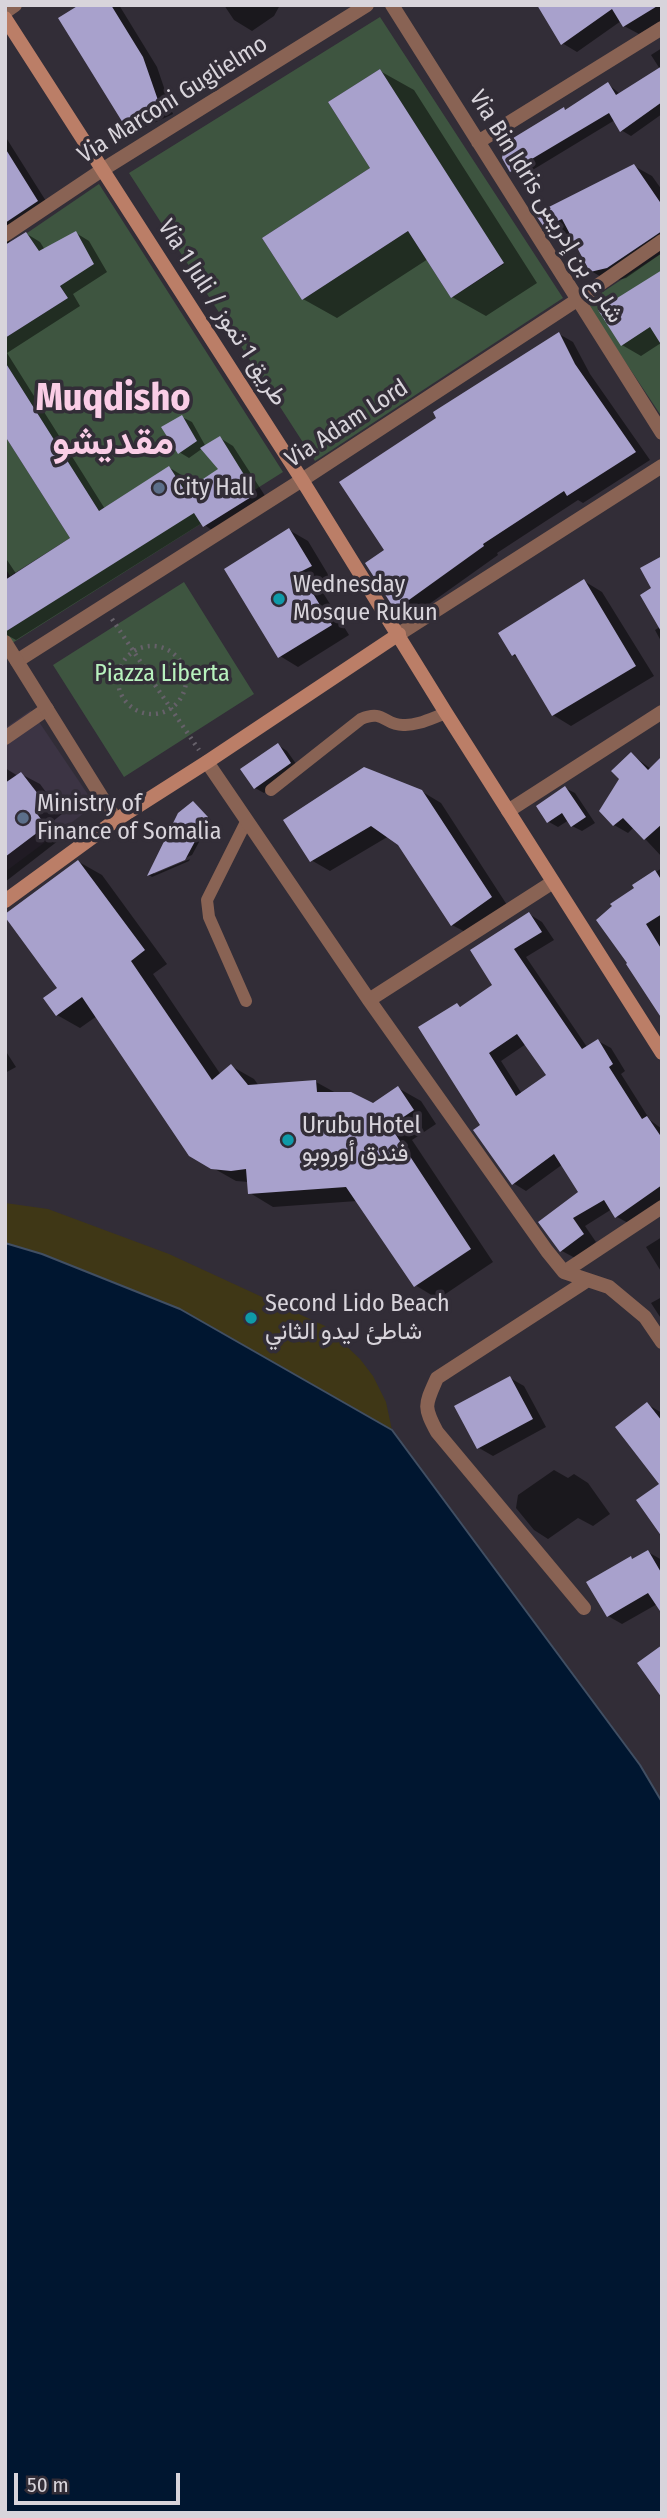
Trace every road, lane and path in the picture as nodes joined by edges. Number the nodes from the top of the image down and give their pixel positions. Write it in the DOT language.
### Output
graph roads {
  1 [pos="15,5"];
  2 [pos="367,5"];
  3 [pos="392,5"];
  4 [pos="5,12"];
  5 [pos="5,18"];
  6 [pos="662,28"];
  7 [pos="478,142"];
  8 [pos="102,170"];
  9 [pos="5,235"];
  10 [pos="662,241"];
  11 [pos="577,300"];
  12 [pos="662,433"];
  13 [pos="662,466"];
  14 [pos="302,480"];
  15 [pos="103,606"];
  16 [pos="399,634"];
  17 [pos="5,642"];
  18 [pos="134,652"];
  19 [pos="17,661"];
  20 [pos="150,676"];
  21 [pos="155,685"];
  22 [pos="47,709"];
  23 [pos="171,709"];
  24 [pos="662,712"];
  25 [pos="446,713"];
  26 [pos="5,738"];
  27 [pos="207,762"];
  28 [pos="271,790"];
  29 [pos="508,811"];
  30 [pos="116,820"];
  31 [pos="247,820"];
  32 [pos="553,882"];
  33 [pos="5,901"];
  34 [pos="369,1000"];
  35 [pos="246,1001"];
  36 [pos="662,1053"];
  37 [pos="662,1207"];
  38 [pos="564,1272"];
  39 [pos="588,1280"];
  40 [pos="662,1342"];
  41 [pos="584,1608"];
  1 -- 4 [label="street"];
  2 -- 8 [label="street, Via Marconi Guglielmo"];
  3 -- 7 [label="street, Via Bin Idris شارع بن إدريس"];
  5 -- 8 [label="main road, Via 1 Juli / طريق 1 تموز"];
  6 -- 7 [label="street"];
  7 -- 11 [label="street, Via Bin Idris شارع بن إدريس"];
  8 -- 9 [label="street, Via Marconi Guglielmo"];
  8 -- 14 [label="main road, Via 1 Juli / طريق 1 تموز"];
  10 -- 11 [label="street, Via Adam Lord"];
  11 -- 12 [label="street, Via Bin Idris شارع بن إدريس"];
  11 -- 14 [label="street, Via Adam Lord"];
  13 -- 16 [label="street"];
  14 -- 15 [label="street, Via Adam Lord"];
  14 -- 16 [label="main road, Via 1 Juli / طريق 1 تموز"];
  15 -- 18 [label="path"];
  15 -- 19 [label="street, Via Adam Lord"];
  16 -- 25 [label="main road, Via 1 Juli / طريق 1 تموز"];
  16 -- 27 [label="main road"];
  17 -- 19 [label="street"];
  18 -- 20 [label="path"];
  18 -- 23 [label="path"];
  18 -- 23 [label="path"];
  19 -- 22 [label="street"];
  21 -- 23 [label="path"];
  22 -- 26 [label="street"];
  22 -- 30 [label="street"];
  23 -- 27 [label="path"];
  24 -- 29 [label="street"];
  25 -- 28 [label="lane"];
  25 -- 29 [label="main road, Via 1 Juli / طريق 1 تموز"];
  27 -- 30 [label="main road"];
  27 -- 31 [label="street"];
  29 -- 32 [label="main road, Via 1 Juli / طريق 1 تموز"];
  30 -- 33 [label="main road"];
  31 -- 34 [label="street"];
  31 -- 35 [label="lane"];
  32 -- 34 [label="street"];
  32 -- 36 [label="main road, Via 1 Juli / طريق 1 تموز"];
  34 -- 38 [label="street"];
  37 -- 38 [label="street"];
  38 -- 39 [label="street"];
  39 -- 40 [label="street"];
  39 -- 41 [label="street"];
}
